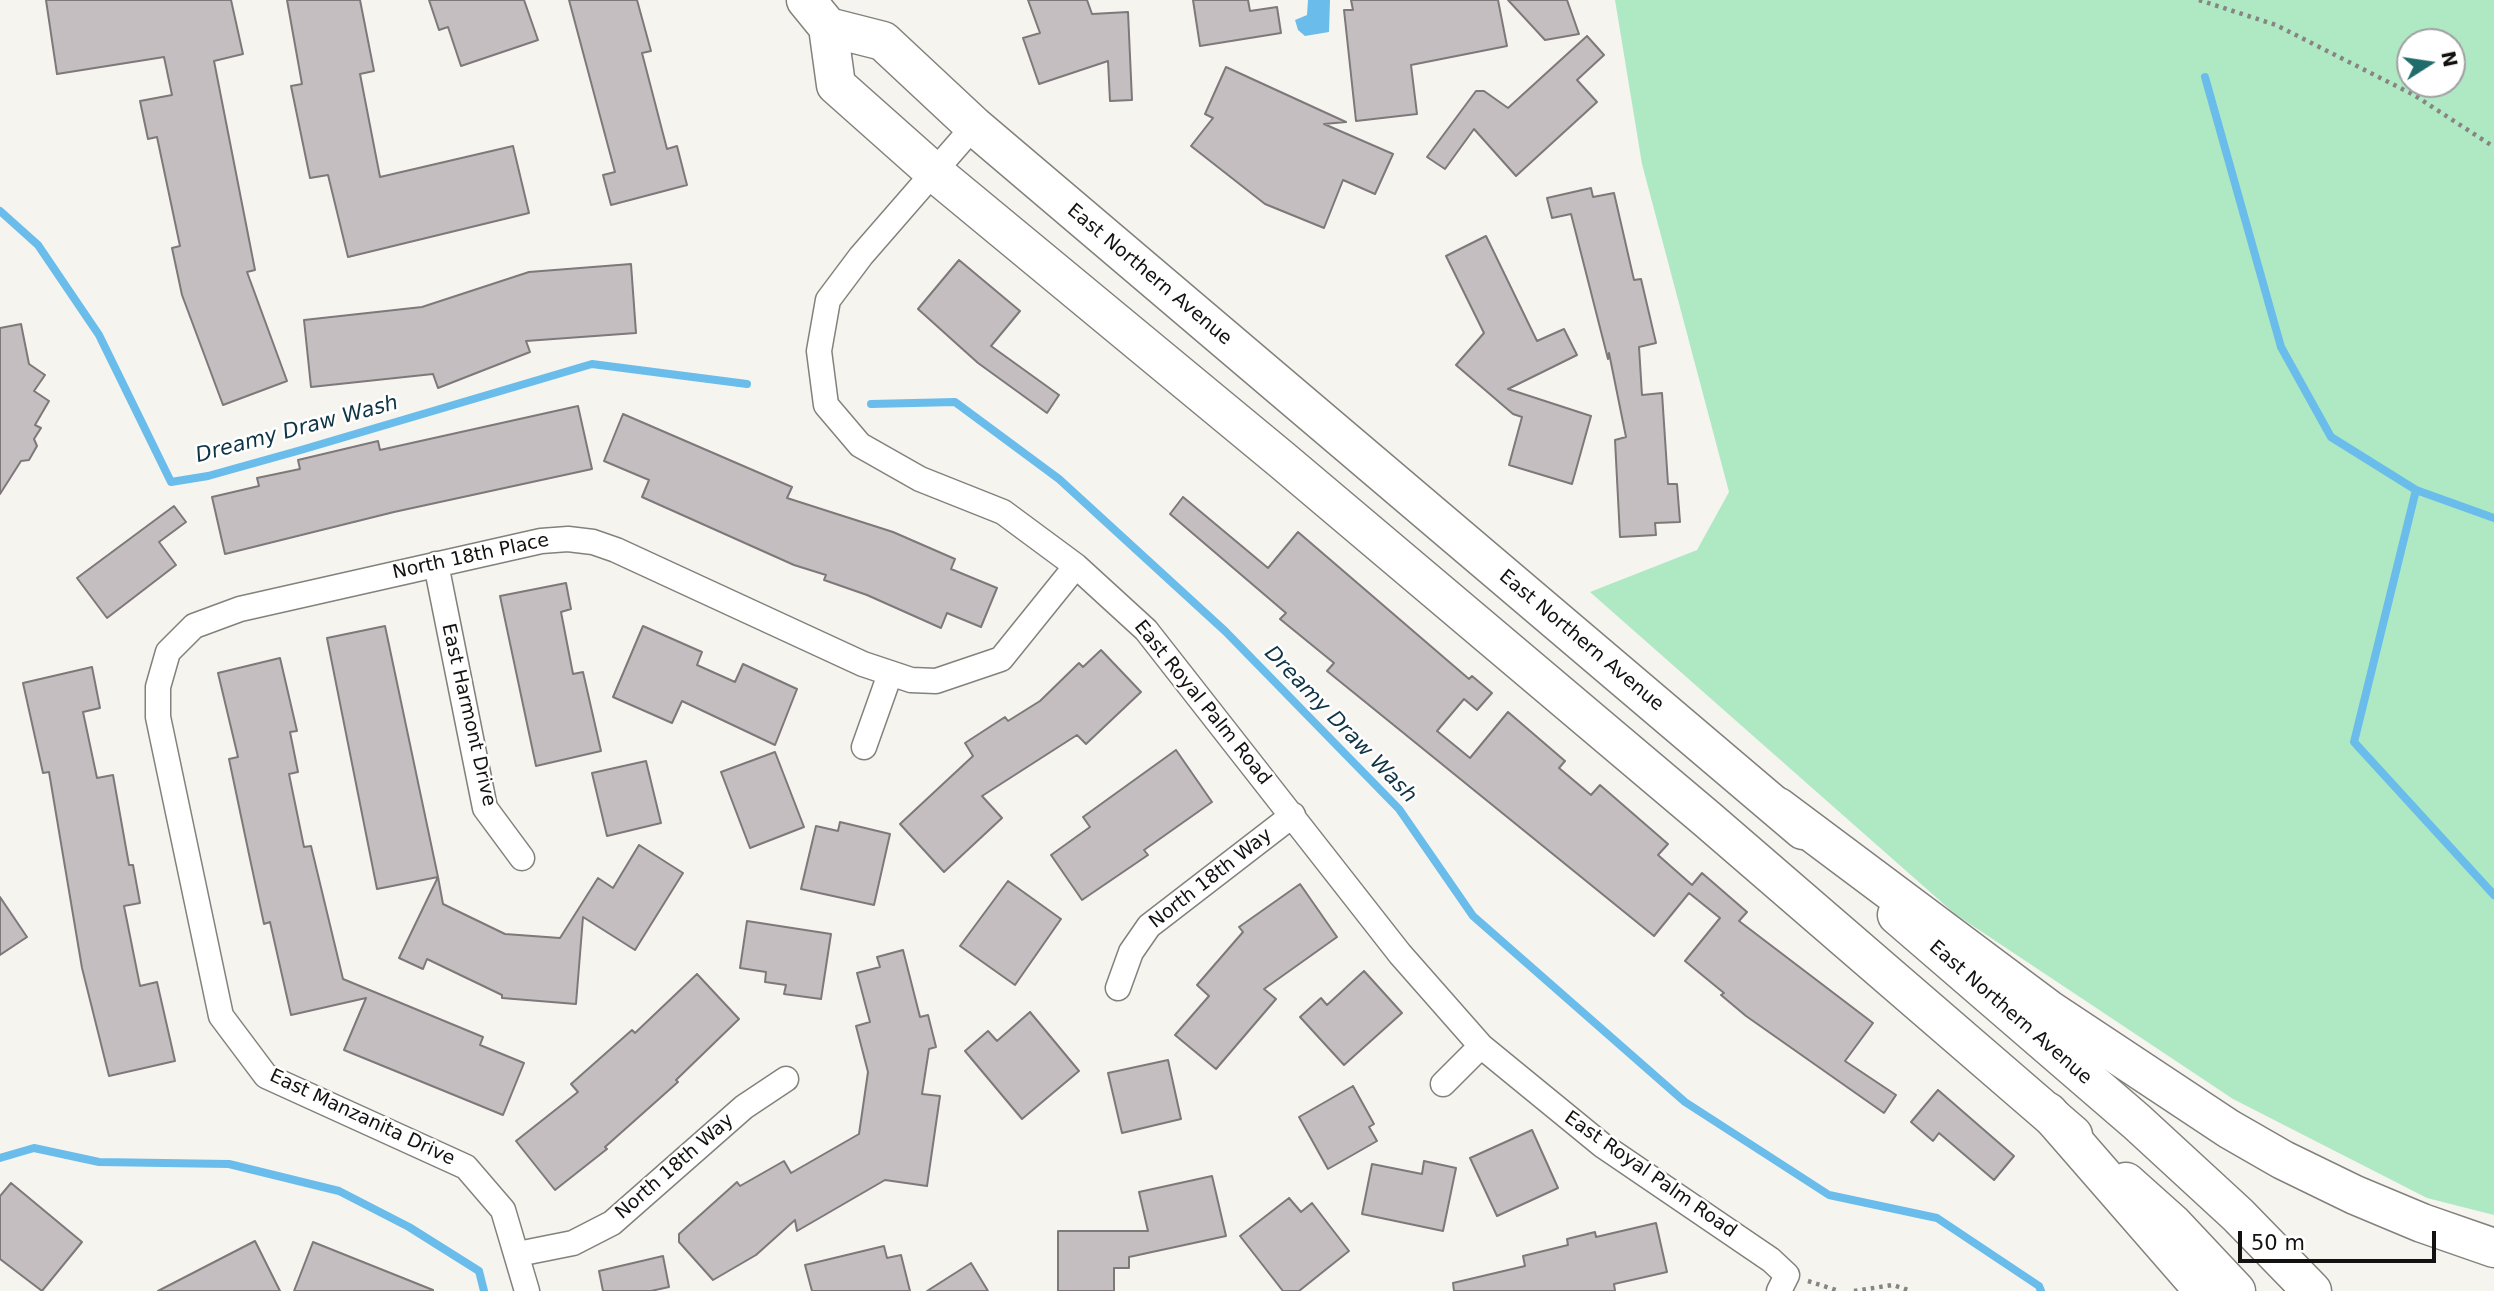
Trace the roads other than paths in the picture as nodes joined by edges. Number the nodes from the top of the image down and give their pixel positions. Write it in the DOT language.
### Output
graph roads {
  1 [pos="817,13"];
  2 [pos="974,126"];
  3 [pos="934,173"];
  4 [pos="436,564"];
  5 [pos="1076,566"];
  6 [pos="168,652"];
  7 [pos="890,674"];
  8 [pos="864,747"];
  9 [pos="1778,807"];
  10 [pos="1293,815"];
  11 [pos="522,858"];
  12 [pos="1118,988"];
  13 [pos="1481,1046"];
  14 [pos="786,1079"];
  15 [pos="1443,1084"];
  16 [pos="2048,1112"];
  17 [pos="2494,1248"];
  18 [pos="518,1254"];
  19 [pos="1783,1283"];
  20 [pos="527,1291"];
  21 [pos="2204,1291"];
  22 [pos="2236,1291"];
  23 [pos="2312,1291"];
  1 -- 2 [label="main road, East Northern Avenue"];
  1 -- 3 [label="main road, East Northern Avenue"];
  2 -- 3 [label="street, East Royal Palm Road"];
  2 -- 9 [label="main road, East Northern Avenue"];
  3 -- 5 [label="street, East Royal Palm Road"];
  3 -- 16 [label="main road, East Northern Avenue"];
  4 -- 6 [label="street, North 18th Place"];
  4 -- 7 [label="street, North 18th Place"];
  4 -- 11 [label="street, East Harmont Drive"];
  5 -- 7 [label="street, North 18th Place"];
  5 -- 10 [label="street, East Royal Palm Road"];
  6 -- 18 [label="street, East Manzanita Drive"];
  7 -- 8 [label="street"];
  9 -- 17 [label="main road"];
  9 -- 23 [label="main road, East Northern Avenue"];
  10 -- 12 [label="street, North 18th Way"];
  10 -- 13 [label="street, East Royal Palm Road"];
  13 -- 15 [label="street"];
  13 -- 19 [label="street, East Royal Palm Road"];
  14 -- 18 [label="street, North 18th Way"];
  16 -- 21 [label="main road"];
  16 -- 22 [label="main road, East Northern Avenue"];
  18 -- 20 [label="street, East Manzanita Drive"];
}
